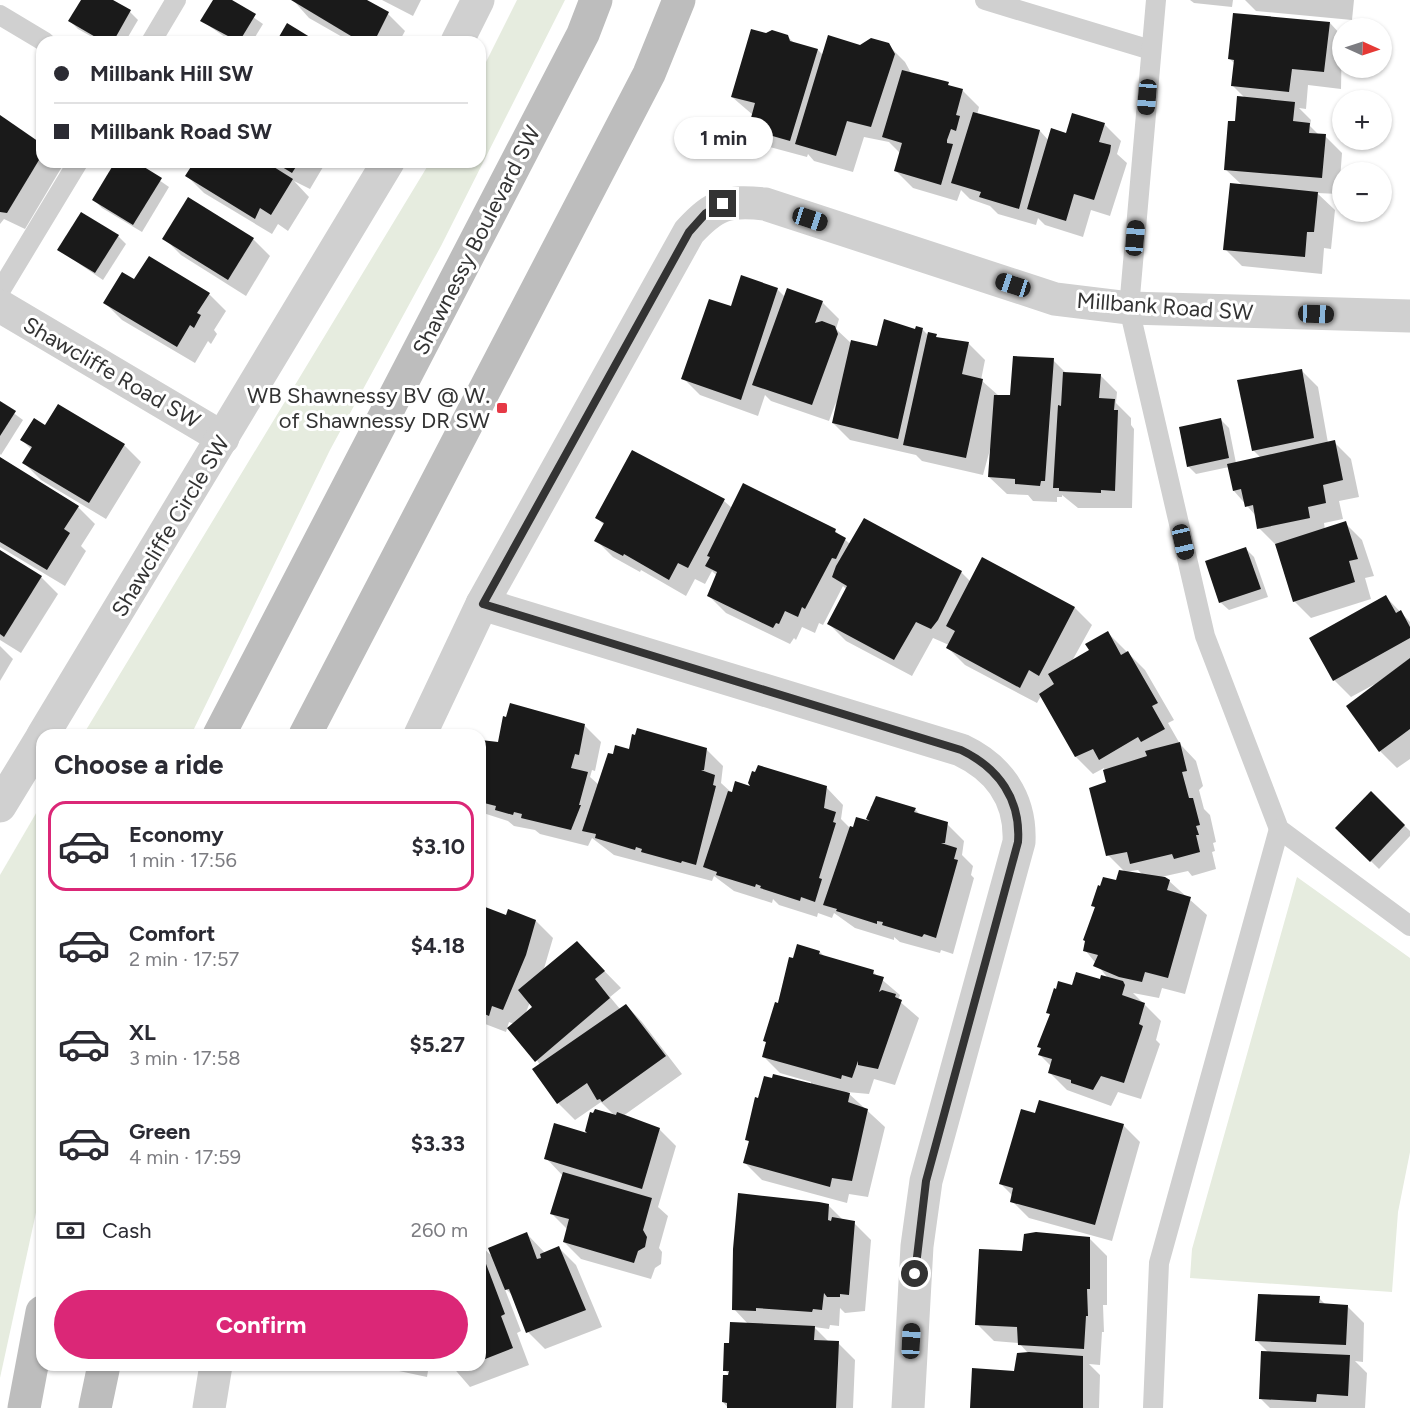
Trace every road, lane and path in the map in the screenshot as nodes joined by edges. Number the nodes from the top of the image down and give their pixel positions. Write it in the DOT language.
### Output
graph roads {
  1 [pos="176,0"];
  2 [pos="478,0"];
  3 [pos="596,0"];
  4 [pos="679,0"];
  5 [pos="985,0"];
  6 [pos="1156,0"];
  7 [pos="0,15"];
  8 [pos="155,36"];
  9 [pos="460,36"];
  10 [pos="36,37"];
  11 [pos="1151,50"];
  12 [pos="74,168"];
  13 [pos="384,168"];
  14 [pos="0,291"];
  15 [pos="0,306"];
  16 [pos="1129,308"];
  17 [pos="1410,314"];
  18 [pos="223,438"];
  19 [pos="483,604"];
  20 [pos="47,729"];
  21 [pos="222,729"];
  22 [pos="308,729"];
  23 [pos="423,729"];
  24 [pos="36,748"];
  25 [pos="0,807"];
  26 [pos="1279,830"];
  27 [pos="1410,926"];
  28 [pos="36,1344"];
  29 [pos="103,1371"];
  30 [pos="215,1371"];
  31 [pos="24,1408"];
  32 [pos="96,1408"];
  33 [pos="209,1408"];
  34 [pos="908,1408"];
  35 [pos="1153,1408"];
  1 -- 8 [label="lane"];
  2 -- 9 [label="street"];
  3 -- 21 [label="main road, Shawnessy Boulevard SW"];
  4 -- 22 [label="main road"];
  5 -- 11 [label="lane"];
  6 -- 11 [label="lane"];
  7 -- 10 [label="lane"];
  11 -- 16 [label="lane"];
  12 -- 14 [label="lane"];
  13 -- 18 [label="street, Shawcliffe Circle SW"];
  15 -- 18 [label="street, Shawcliffe Road SW"];
  16 -- 17 [label="street, Millbank Road SW"];
  16 -- 19 [label="street, Millbank Road SW"];
  16 -- 26 [label="lane"];
  18 -- 20 [label="street, Shawcliffe Circle SW"];
  19 -- 23 [label="street, Millbank Road SW"];
  19 -- 34 [label="street"];
  24 -- 25 [label="street, Shawcliffe Circle SW"];
  26 -- 27 [label="lane"];
  26 -- 35 [label="lane"];
  28 -- 31 [label="main road"];
  29 -- 32 [label="main road"];
  30 -- 33 [label="street"];
}
